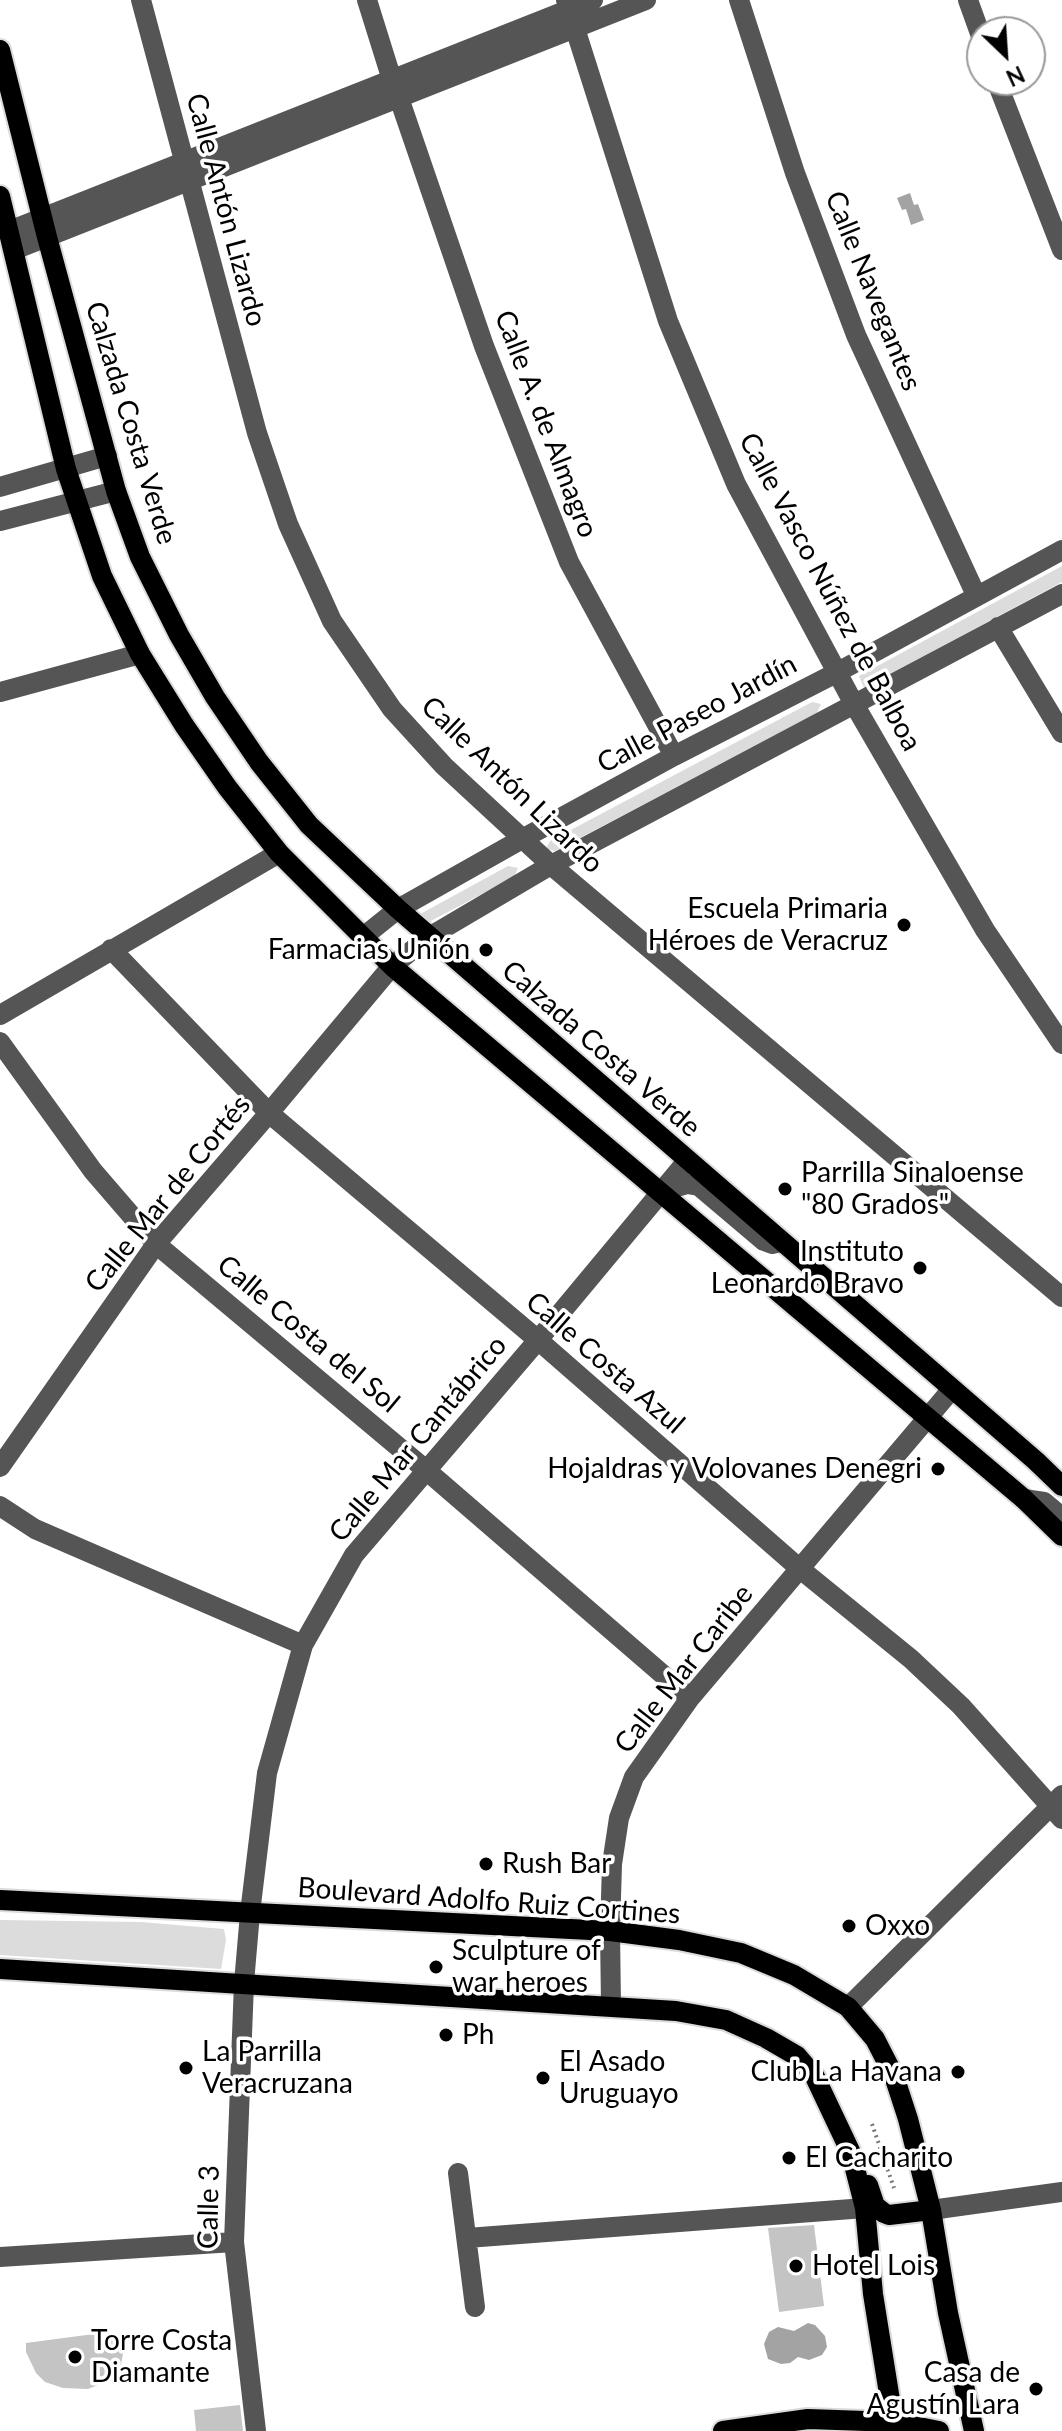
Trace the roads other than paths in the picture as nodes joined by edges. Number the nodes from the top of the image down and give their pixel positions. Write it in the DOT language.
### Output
graph roads {
  1 [pos="141,0"];
  2 [pos="367,0"];
  3 [pos="593,0"];
  4 [pos="646,0"];
  5 [pos="739,0"];
  6 [pos="570,12"];
  7 [pos="0,50"];
  8 [pos="395,89"];
  9 [pos="1002,96"];
  10 [pos="186,172"];
  11 [pos="0,196"];
  12 [pos="45,227"];
  13 [pos="12,240"];
  14 [pos="1062,250"];
  15 [pos="107,456"];
  16 [pos="66,469"];
  17 [pos="0,487"];
  18 [pos="116,491"];
  19 [pos="76,502"];
  20 [pos="0,521"];
  21 [pos="1062,550"];
  22 [pos="1062,594"];
  23 [pos="976,595"];
  24 [pos="998,627"];
  25 [pos="140,654"];
  26 [pos="836,673"];
  27 [pos="0,692"];
  28 [pos="854,704"];
  29 [pos="1062,733"];
  30 [pos="674,756"];
  31 [pos="522,839"];
  32 [pos="279,853"];
  33 [pos="551,865"];
  34 [pos="398,909"];
  35 [pos="363,937"];
  36 [pos="429,937"];
  37 [pos="111,949"];
  38 [pos="392,966"];
  39 [pos="0,1015"];
  40 [pos="0,1042"];
  41 [pos="1062,1044"];
  42 [pos="269,1113"];
  43 [pos="687,1161"];
  44 [pos="661,1191"];
  45 [pos="780,1242"];
  46 [pos="156,1244"];
  47 [pos="1062,1297"];
  48 [pos="538,1340"];
  49 [pos="952,1389"];
  50 [pos="927,1417"];
  51 [pos="0,1467"];
  52 [pos="426,1470"];
  53 [pos="1062,1486"];
  54 [pos="1024,1499"];
  55 [pos="0,1506"];
  56 [pos="1062,1517"];
  57 [pos="1062,1536"];
  58 [pos="799,1568"];
  59 [pos="303,1645"];
  60 [pos="690,1698"];
  61 [pos="1058,1807"];
  62 [pos="0,1900"];
  63 [pos="250,1913"];
  64 [pos="610,1931"];
  65 [pos="0,1969"];
  66 [pos="244,1983"];
  67 [pos="611,2006"];
  68 [pos="848,2007"];
  69 [pos="851,2153"];
  70 [pos="458,2173"];
  71 [pos="1062,2192"];
  72 [pos="865,2208"];
  73 [pos="931,2210"];
  74 [pos="467,2238"];
  75 [pos="234,2242"];
  76 [pos="0,2257"];
  77 [pos="475,2307"];
  78 [pos="895,2427"];
  79 [pos="256,2431"];
  80 [pos="723,2431"];
  81 [pos="939,2431"];
  82 [pos="974,2431"];
  1 -- 10 [label="street, Calle Antón Lizardo"];
  2 -- 8 [label="street, Calle A. de Almagro"];
  3 -- 6 [label="street"];
  4 -- 6 [label="street"];
  5 -- 23 [label="street, Calle Navegantes"];
  6 -- 8 [label="street"];
  6 -- 26 [label="street, Calle Vasco Núñez de Balboa"];
  7 -- 12 [label="main road, Calzada Costa Verde"];
  8 -- 10 [label="street"];
  8 -- 30 [label="street, Calle A. de Almagro"];
  9 -- 14 [label="street"];
  10 -- 12 [label="street"];
  10 -- 31 [label="street, Calle Antón Lizardo"];
  11 -- 13 [label="main road"];
  12 -- 13 [label="street"];
  12 -- 15 [label="main road, Calzada Costa Verde"];
  13 -- 16 [label="main road"];
  15 -- 16 [label="street"];
  15 -- 18 [label="main road, Calzada Costa Verde"];
  16 -- 17 [label="street"];
  16 -- 19 [label="main road"];
  18 -- 19 [label="street"];
  18 -- 34 [label="main road, Calzada Costa Verde"];
  19 -- 20 [label="street"];
  19 -- 25 [label="main road"];
  21 -- 23 [label="street, Calle Paseo Jardín"];
  22 -- 24 [label="street"];
  23 -- 26 [label="street, Calle Paseo Jardín"];
  24 -- 28 [label="street"];
  24 -- 29 [label="street"];
  25 -- 27 [label="street"];
  25 -- 32 [label="main road"];
  26 -- 28 [label="street, Calle Vasco Núñez de Balboa"];
  26 -- 30 [label="street, Calle Paseo Jardín"];
  28 -- 33 [label="street"];
  28 -- 41 [label="street, Calle Vasco Núñez de Balboa"];
  30 -- 31 [label="street, Calle Paseo Jardín"];
  31 -- 33 [label="street, Calle Antón Lizardo"];
  31 -- 34 [label="street, Calle Paseo Jardín"];
  32 -- 35 [label="main road"];
  32 -- 37 [label="street"];
  33 -- 36 [label="street"];
  33 -- 47 [label="street, Calle Antón Lizardo"];
  34 -- 35 [label="street, Calle Paseo Jardín"];
  34 -- 36 [label="main road, Calzada Costa Verde"];
  35 -- 38 [label="main road"];
  36 -- 38 [label="street"];
  36 -- 43 [label="main road, Calzada Costa Verde"];
  37 -- 39 [label="street"];
  37 -- 42 [label="street, Calle Costa Azul"];
  38 -- 42 [label="street, Calle Mar de Cortés"];
  38 -- 44 [label="main road"];
  40 -- 46 [label="street, Calle Costa del Sol"];
  42 -- 46 [label="street, Calle Mar de Cortés"];
  42 -- 48 [label="street, Calle Costa Azul"];
  43 -- 44 [label="street, Calle Mar Cantábrico"];
  43 -- 45 [label="main road, Calzada Costa Verde"];
  44 -- 45 [label="street"];
  44 -- 48 [label="street, Calle Mar Cantábrico"];
  44 -- 50 [label="main road"];
  45 -- 49 [label="main road, Calzada Costa Verde"];
  46 -- 51 [label="street, Calle Mar de Cortés"];
  46 -- 52 [label="street, Calle Costa del Sol"];
  48 -- 52 [label="street, Calle Mar Cantábrico"];
  48 -- 58 [label="street, Calle Costa Azul"];
  49 -- 50 [label="street, Calle Mar Caribe"];
  49 -- 53 [label="main road, Calzada Costa Verde"];
  50 -- 54 [label="main road"];
  50 -- 58 [label="street, Calle Mar Caribe"];
  52 -- 59 [label="street, Calle Mar Cantábrico"];
  52 -- 60 [label="street, Calle Costa del Sol"];
  54 -- 56 [label="street"];
  54 -- 57 [label="main road"];
  55 -- 59 [label="street"];
  58 -- 60 [label="street, Calle Mar Caribe"];
  58 -- 61 [label="street, Calle Costa Azul"];
  59 -- 63 [label="street, Calle Mar Cantábrico"];
  60 -- 64 [label="street, Calle Mar Caribe"];
  61 -- 68 [label="street"];
  62 -- 63 [label="main road, Boulevard Adolfo Ruiz Cortines"];
  63 -- 64 [label="main road, Boulevard Adolfo Ruiz Cortines"];
  63 -- 66 [label="street, Calle Mar Cantábrico"];
  64 -- 67 [label="street, Calle Mar Caribe"];
  64 -- 68 [label="main road, Boulevard Adolfo Ruiz Cortines"];
  65 -- 66 [label="main road"];
  66 -- 67 [label="main road"];
  66 -- 75 [label="street, Calle 3"];
  67 -- 69 [label="main road"];
  68 -- 73 [label="main road, Boulevard Adolfo Ruiz Cortines"];
  69 -- 72 [label="main road"];
  69 -- 73 [label="main road"];
  70 -- 74 [label="street"];
  71 -- 73 [label="street"];
  72 -- 74 [label="street"];
  72 -- 78 [label="main road"];
  73 -- 82 [label="main road, Boulevard Adolfo Ruiz Cortines"];
  74 -- 77 [label="street"];
  75 -- 76 [label="street"];
  75 -- 79 [label="street, Calle 3"];
  78 -- 80 [label="main road"];
  78 -- 81 [label="main road"];
}
